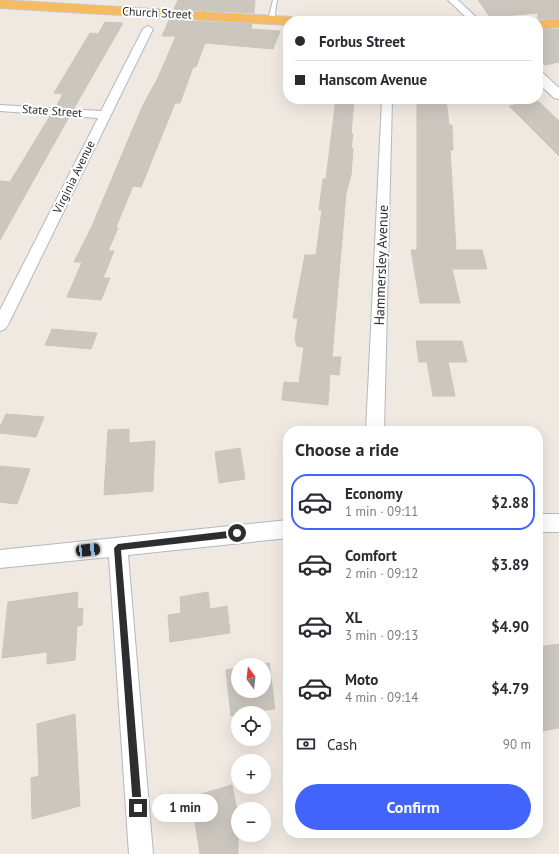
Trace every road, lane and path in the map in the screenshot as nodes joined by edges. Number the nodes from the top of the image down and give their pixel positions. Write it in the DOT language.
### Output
graph roads {
  1 [pos="275,0"];
  2 [pos="453,0"];
  3 [pos="0,4"];
  4 [pos="470,16"];
  5 [pos="271,20"];
  6 [pos="283,21"];
  7 [pos="559,23"];
  8 [pos="543,25"];
  9 [pos="148,29"];
  10 [pos="543,81"];
  11 [pos="559,95"];
  12 [pos="387,104"];
  13 [pos="0,108"];
  14 [pos="105,115"];
  15 [pos="6,299"];
  16 [pos="0,325"];
  17 [pos="375,426"];
  18 [pos="543,523"];
  19 [pos="559,523"];
  20 [pos="283,530"];
  21 [pos="118,548"];
  22 [pos="0,559"];
  23 [pos="141,854"];
  1 -- 5 [label="lane"];
  2 -- 4 [label="street"];
  3 -- 5 [label="highway, Church Street"];
  5 -- 6 [label="highway, Church Street"];
  7 -- 8 [label="highway"];
  9 -- 14 [label="street, Virginia Avenue"];
  10 -- 11 [label="street"];
  12 -- 17 [label="street, Hammersley Avenue"];
  13 -- 14 [label="street, State Street"];
  14 -- 15 [label="street, Virginia Avenue"];
  15 -- 16 [label="street, Virginia Avenue"];
  18 -- 19 [label="street"];
  20 -- 21 [label="street"];
  21 -- 22 [label="street"];
  21 -- 23 [label="street"];
}
